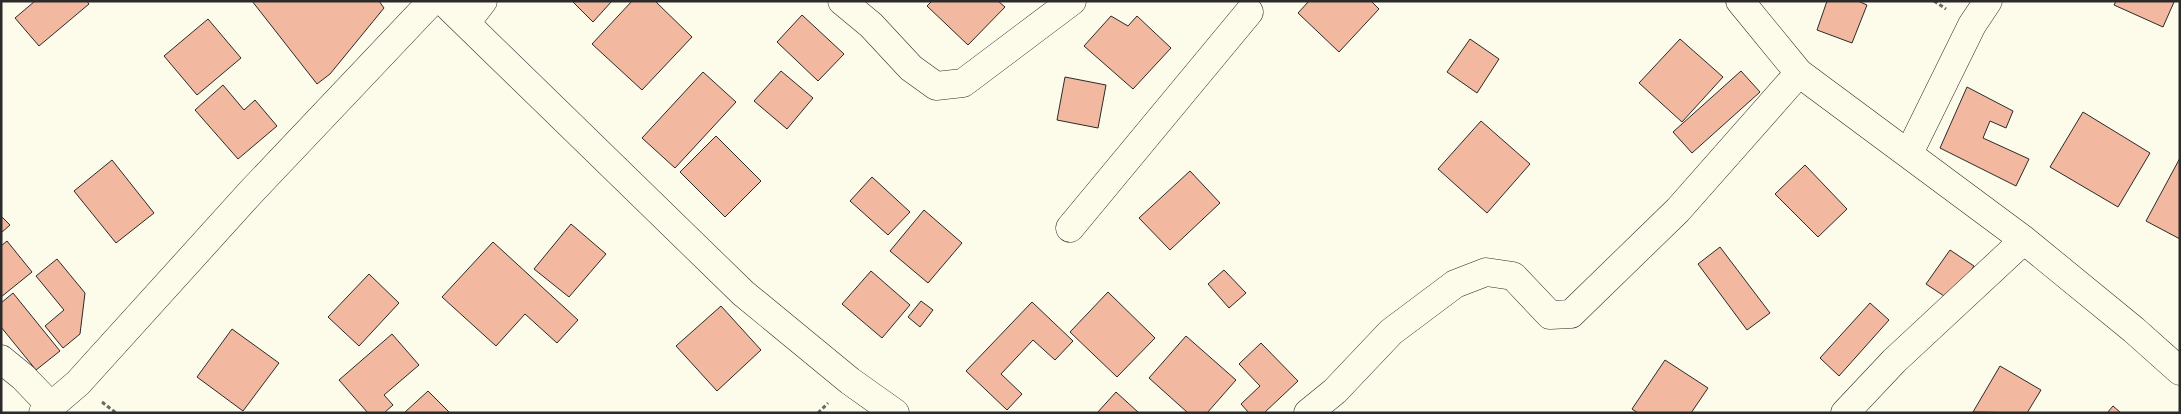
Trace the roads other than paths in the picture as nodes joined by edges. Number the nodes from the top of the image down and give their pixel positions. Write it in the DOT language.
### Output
graph roads {
  1 [pos="432,1"];
  2 [pos="443,1"];
  3 [pos="483,1"];
  4 [pos="842,1"];
  5 [pos="1072,1"];
  6 [pos="1740,1"];
  7 [pos="1988,1"];
  8 [pos="1248,5"];
  9 [pos="466,23"];
  10 [pos="1799,74"];
  11 [pos="1909,153"];
  12 [pos="1070,228"];
  13 [pos="2024,240"];
  14 [pos="1,358"];
  15 [pos="2180,371"];
  16 [pos="47,409"];
  17 [pos="895,413"];
  18 [pos="1308,413"];
  19 [pos="1845,413"];
  1 -- 16 [label="street"];
  2 -- 9 [label="street"];
  3 -- 9 [label="street"];
  4 -- 5 [label="street"];
  6 -- 10 [label="street"];
  7 -- 11 [label="street"];
  8 -- 12 [label="street"];
  9 -- 17 [label="street"];
  10 -- 11 [label="street"];
  10 -- 18 [label="street"];
  11 -- 13 [label="street"];
  13 -- 15 [label="street"];
  13 -- 19 [label="street"];
  14 -- 16 [label="street"];
}
